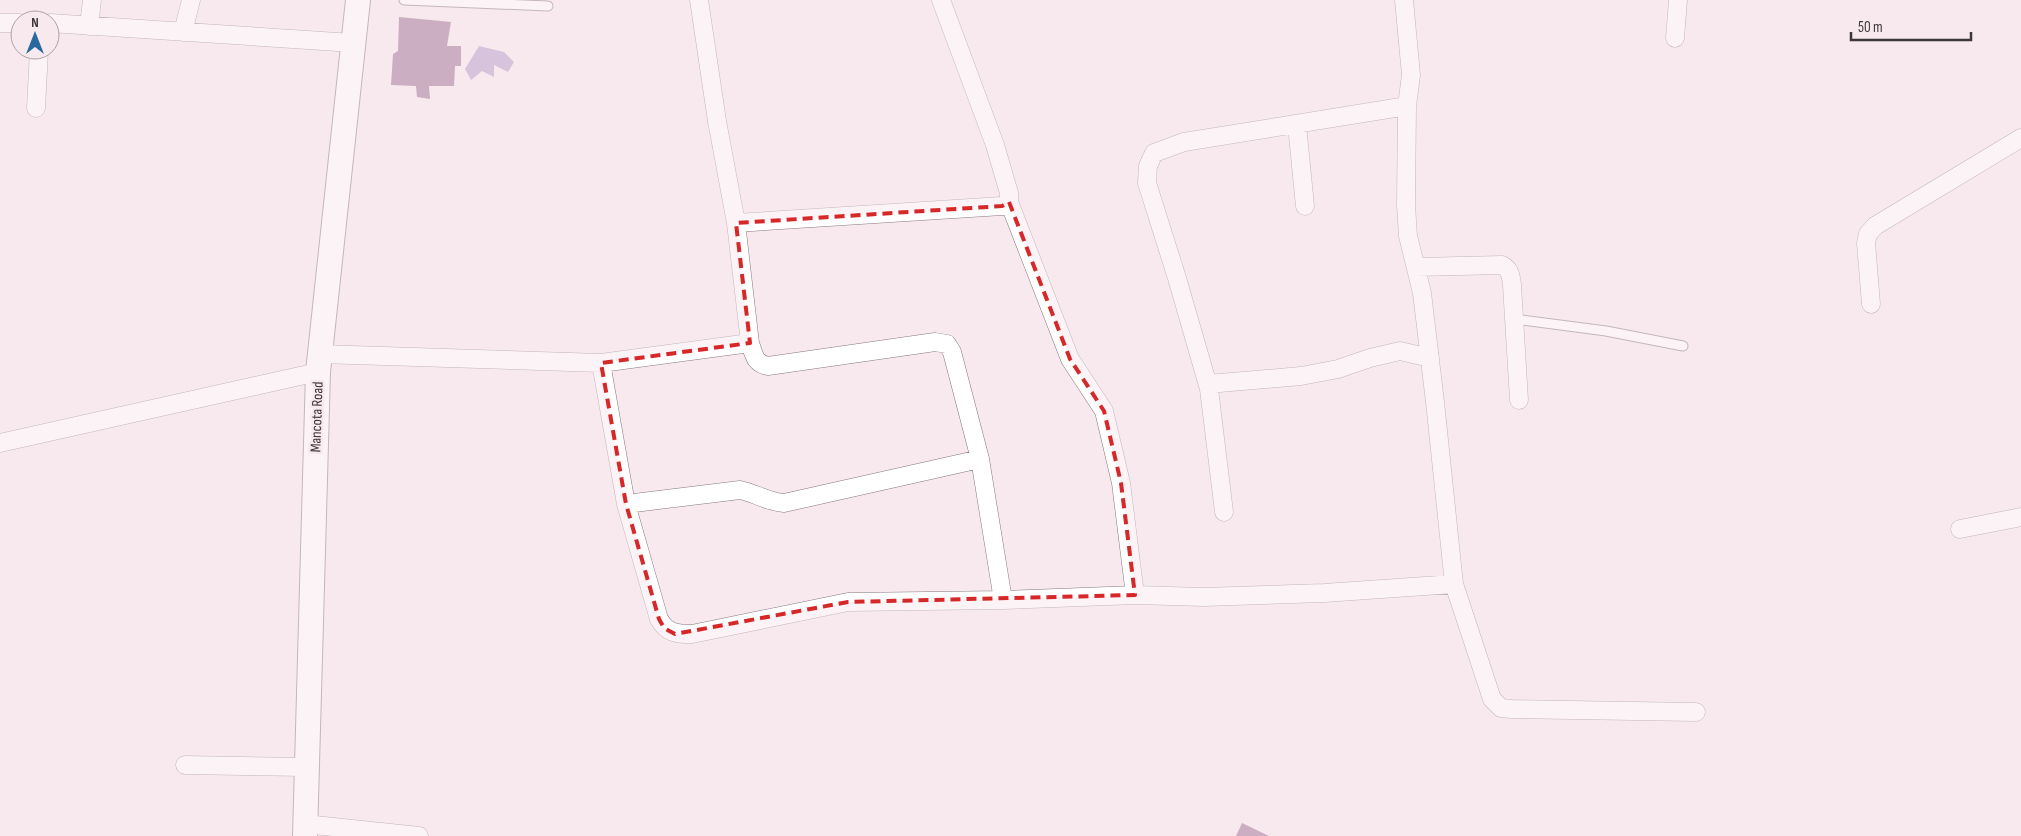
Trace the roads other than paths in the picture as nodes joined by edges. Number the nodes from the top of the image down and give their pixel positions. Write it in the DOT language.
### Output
graph roads {
  1 [pos="92,0"];
  2 [pos="192,0"];
  3 [pos="358,0"];
  4 [pos="404,0"];
  5 [pos="699,0"];
  6 [pos="941,0"];
  7 [pos="1404,0"];
  8 [pos="1678,0"];
  9 [pos="548,6"];
  10 [pos="60,24"];
  11 [pos="89,26"];
  12 [pos="183,32"];
  13 [pos="1674,38"];
  14 [pos="353,44"];
  15 [pos="38,60"];
  16 [pos="1407,106"];
  17 [pos="36,108"];
  18 [pos="1297,124"];
  19 [pos="2021,138"];
  20 [pos="1008,202"];
  21 [pos="1305,206"];
  22 [pos="736,223"];
  23 [pos="1416,267"];
  24 [pos="1872,304"];
  25 [pos="1514,319"];
  26 [pos="750,343"];
  27 [pos="1683,346"];
  28 [pos="1430,358"];
  29 [pos="319,363"];
  30 [pos="601,363"];
  31 [pos="1208,384"];
  32 [pos="1519,400"];
  33 [pos="0,443"];
  34 [pos="980,459"];
  35 [pos="626,504"];
  36 [pos="1224,512"];
  37 [pos="2021,517"];
  38 [pos="1960,529"];
  39 [pos="1454,584"];
  40 [pos="1135,595"];
  41 [pos="1003,600"];
  42 [pos="1696,712"];
  43 [pos="185,765"];
  44 [pos="307,766"];
  45 [pos="305,830"];
  46 [pos="419,836"];
  1 -- 11 [label="street"];
  2 -- 12 [label="street"];
  3 -- 14 [label="main road, Mancota Road"];
  4 -- 9 [label="lane"];
  5 -- 22 [label="street"];
  6 -- 20 [label="street"];
  7 -- 16 [label="street"];
  8 -- 13 [label="street"];
  10 -- 11 [label="street"];
  11 -- 12 [label="street"];
  12 -- 14 [label="street"];
  14 -- 29 [label="main road, Mancota Road"];
  15 -- 17 [label="street"];
  16 -- 18 [label="street"];
  16 -- 23 [label="street"];
  18 -- 21 [label="street"];
  18 -- 31 [label="street"];
  19 -- 24 [label="street"];
  20 -- 22 [label="street"];
  20 -- 40 [label="street"];
  22 -- 26 [label="street"];
  23 -- 25 [label="street"];
  23 -- 28 [label="street"];
  25 -- 27 [label="lane"];
  25 -- 32 [label="street"];
  26 -- 30 [label="street"];
  26 -- 34 [label="street"];
  28 -- 31 [label="street"];
  28 -- 39 [label="street"];
  29 -- 30 [label="street"];
  29 -- 33 [label="street"];
  29 -- 44 [label="main road, Mancota Road"];
  30 -- 35 [label="street"];
  31 -- 36 [label="street"];
  34 -- 35 [label="street"];
  34 -- 41 [label="street"];
  35 -- 41 [label="street"];
  37 -- 38 [label="street"];
  39 -- 40 [label="street"];
  39 -- 42 [label="street"];
  40 -- 41 [label="street"];
  43 -- 44 [label="street"];
  44 -- 45 [label="main road, Mancota Road"];
  45 -- 46 [label="street"];
}
